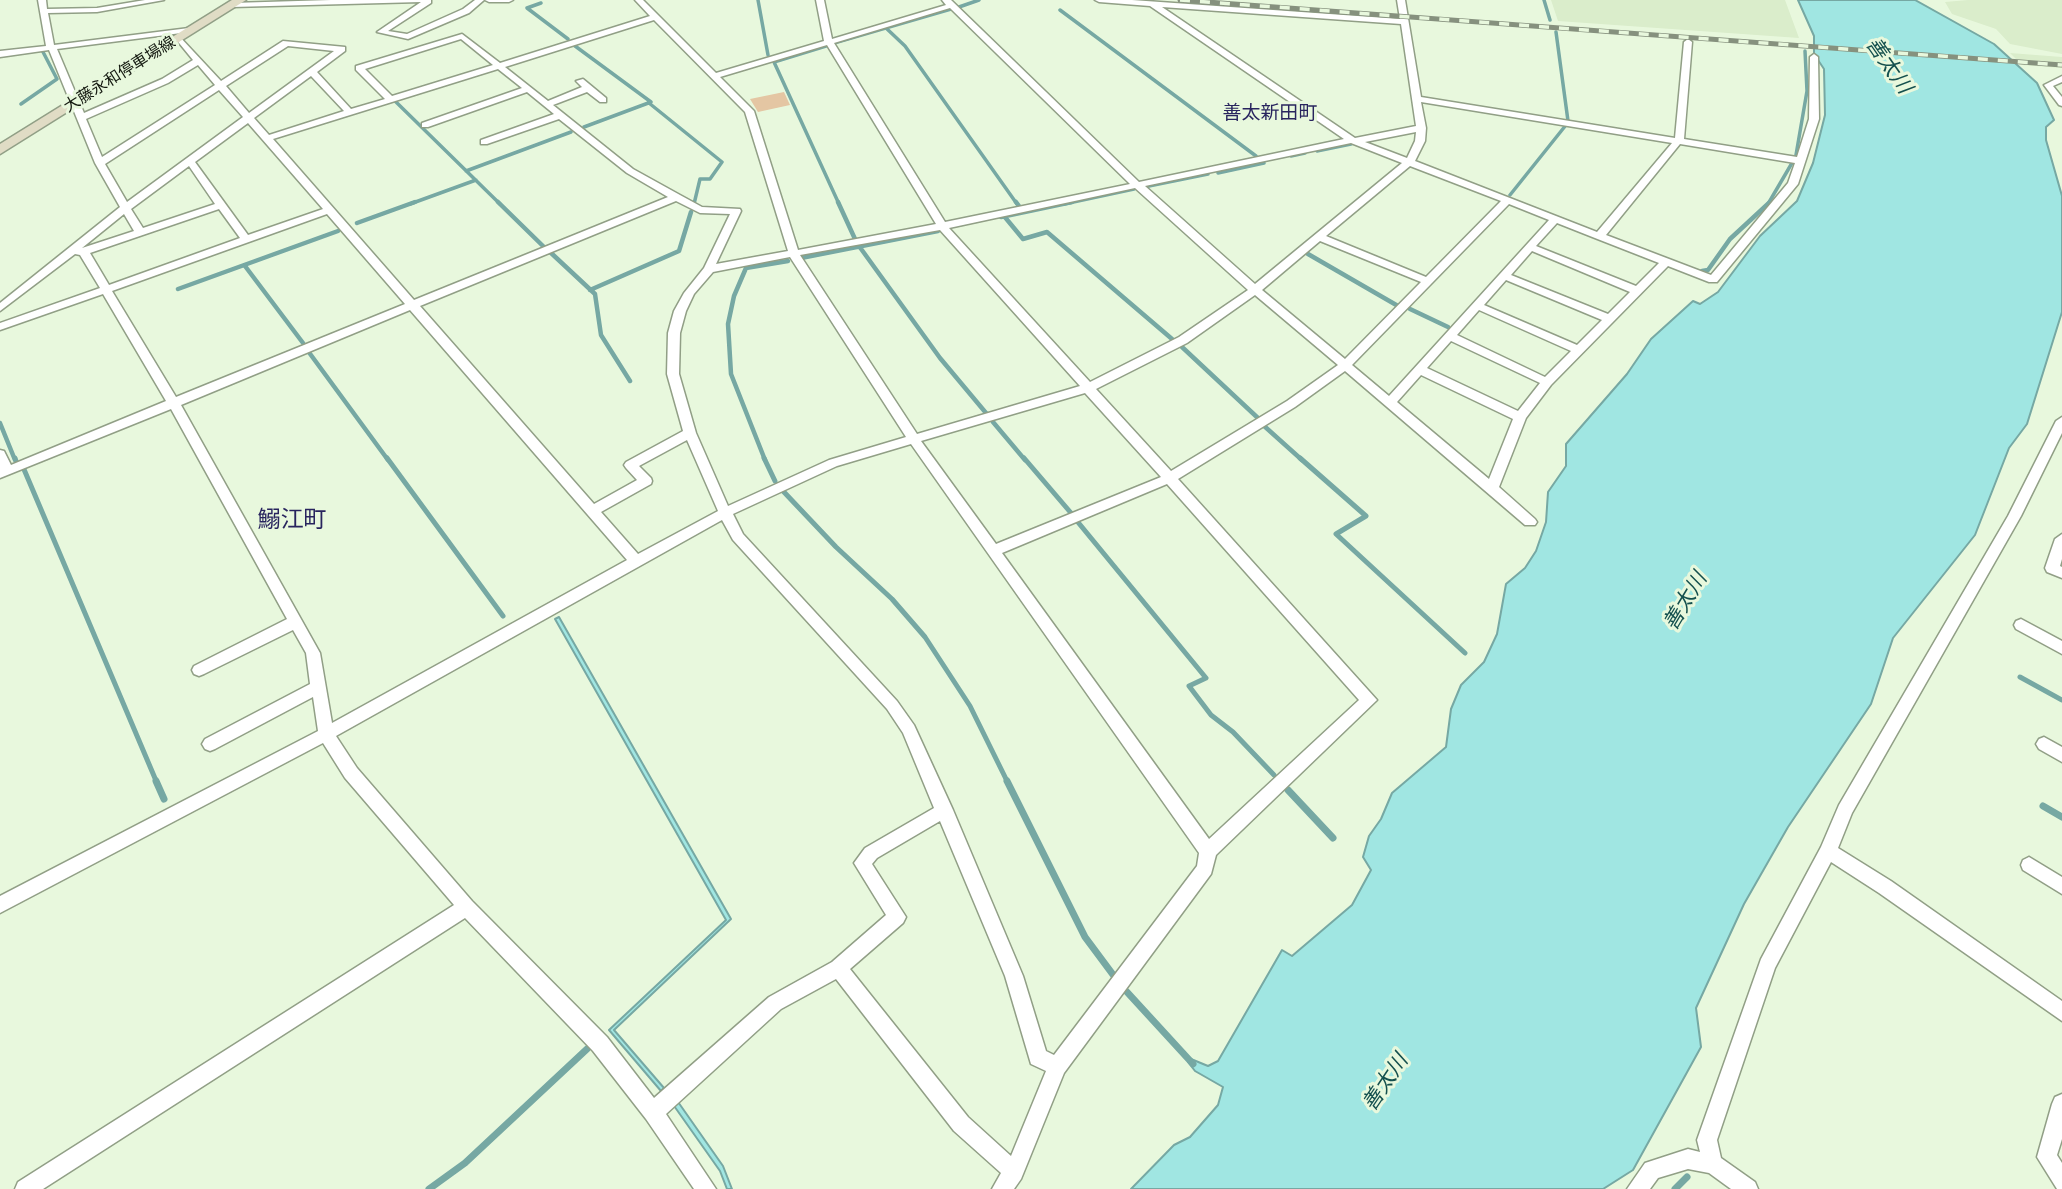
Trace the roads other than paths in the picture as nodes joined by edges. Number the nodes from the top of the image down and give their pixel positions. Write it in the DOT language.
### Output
graph roads {
  1 [pos="42,0"];
  2 [pos="160,0"];
  3 [pos="421,0"];
  4 [pos="429,0"];
  5 [pos="480,0"];
  6 [pos="489,0"];
  7 [pos="509,0"];
  8 [pos="639,0"];
  9 [pos="820,0"];
  10 [pos="1099,0"];
  11 [pos="1401,0"];
  12 [pos="236,3"];
  13 [pos="950,3"];
  14 [pos="1152,4"];
  15 [pos="43,11"];
  16 [pos="655,17"];
  17 [pos="1405,22"];
  18 [pos="185,34"];
  19 [pos="828,41"];
  20 [pos="1688,42"];
  21 [pos="51,47"];
  22 [pos="0,54"];
  23 [pos="1814,57"];
  24 [pos="199,60"];
  25 [pos="498,65"];
  26 [pos="311,71"];
  27 [pos="715,76"];
  28 [pos="2062,79"];
  29 [pos="580,81"];
  30 [pos="222,85"];
  31 [pos="589,88"];
  32 [pos="528,89"];
  33 [pos="390,99"];
  34 [pos="1417,99"];
  35 [pos="603,100"];
  36 [pos="2062,103"];
  37 [pos="74,104"];
  38 [pos="547,104"];
  39 [pos="349,112"];
  40 [pos="561,115"];
  41 [pos="250,117"];
  42 [pos="80,118"];
  43 [pos="425,125"];
  44 [pos="1421,128"];
  45 [pos="268,138"];
  46 [pos="1353,140"];
  47 [pos="1679,140"];
  48 [pos="484,142"];
  49 [pos="2,147"];
  50 [pos="190,161"];
  51 [pos="1802,161"];
  52 [pos="100,163"];
  53 [pos="1408,163"];
  54 [pos="1136,184"];
  55 [pos="676,197"];
  56 [pos="1507,201"];
  57 [pos="221,205"];
  58 [pos="125,208"];
  59 [pos="329,210"];
  60 [pos="1555,219"];
  61 [pos="942,226"];
  62 [pos="141,233"];
  63 [pos="1599,236"];
  64 [pos="1321,237"];
  65 [pos="246,239"];
  66 [pos="1530,247"];
  67 [pos="78,251"];
  68 [pos="794,255"];
  69 [pos="1666,262"];
  70 [pos="709,270"];
  71 [pos="1505,276"];
  72 [pos="1429,282"];
  73 [pos="105,289"];
  74 [pos="1255,290"];
  75 [pos="1638,291"];
  76 [pos="412,305"];
  77 [pos="1478,306"];
  78 [pos="0,308"];
  79 [pos="1609,319"];
  80 [pos="0,327"];
  81 [pos="1451,337"];
  82 [pos="1579,350"];
  83 [pos="1345,366"];
  84 [pos="1421,370"];
  85 [pos="1547,382"];
  86 [pos="1088,388"];
  87 [pos="173,402"];
  88 [pos="1390,402"];
  89 [pos="1520,417"];
  90 [pos="2062,421"];
  91 [pos="690,433"];
  92 [pos="914,439"];
  93 [pos="0,454"];
  94 [pos="3,473"];
  95 [pos="1168,479"];
  96 [pos="1492,488"];
  97 [pos="592,511"];
  98 [pos="726,512"];
  99 [pos="1530,522"];
  100 [pos="2062,539"];
  101 [pos="993,551"];
  102 [pos="635,560"];
  103 [pos="2062,573"];
  104 [pos="295,622"];
  105 [pos="2021,625"];
  106 [pos="2062,648"];
  107 [pos="200,670"];
  108 [pos="318,687"];
  109 [pos="326,734"];
  110 [pos="209,744"];
  111 [pos="2045,744"];
  112 [pos="2062,755"];
  113 [pos="945,810"];
  114 [pos="1208,851"];
  115 [pos="1828,851"];
  116 [pos="2029,865"];
  117 [pos="2062,886"];
  118 [pos="0,905"];
  119 [pos="466,907"];
  120 [pos="838,968"];
  121 [pos="2062,1013"];
  122 [pos="1057,1067"];
  123 [pos="2062,1104"];
  124 [pos="653,1112"];
  125 [pos="1713,1164"];
  126 [pos="1014,1172"];
  127 [pos="2062,1181"];
  128 [pos="25,1189"];
  129 [pos="706,1189"];
  130 [pos="1002,1189"];
  131 [pos="1637,1189"];
  132 [pos="1748,1189"];
  1 -- 15 [label="street"];
  2 -- 15 [label="street"];
  3 -- 12 [label="street"];
  4 -- 5 [label="street"];
  6 -- 7 [label="street"];
  8 -- 16 [label="street"];
  9 -- 19 [label="street"];
  10 -- 14 [label="street"];
  11 -- 17 [label="street"];
  12 -- 18 [label="main road, 大藤永和停車場線"];
  13 -- 19 [label="street"];
  13 -- 54 [label="street"];
  14 -- 17 [label="street"];
  14 -- 46 [label="street"];
  15 -- 21 [label="street"];
  16 -- 25 [label="street"];
  16 -- 27 [label="street"];
  17 -- 34 [label="street"];
  18 -- 21 [label="street"];
  18 -- 24 [label="street"];
  18 -- 37 [label="main road, 大藤永和停車場線"];
  19 -- 27 [label="street"];
  19 -- 61 [label="street"];
  20 -- 47 [label="street"];
  21 -- 22 [label="street"];
  21 -- 37 [label="street"];
  23 -- 51 [label="street"];
  24 -- 30 [label="street"];
  24 -- 42 [label="street"];
  25 -- 32 [label="street"];
  25 -- 33 [label="street"];
  25 -- 33 [label="street"];
  26 -- 30 [label="street"];
  26 -- 39 [label="street"];
  26 -- 41 [label="street"];
  27 -- 68 [label="street"];
  28 -- 36 [label="street"];
  29 -- 31 [label="street"];
  30 -- 41 [label="street"];
  30 -- 52 [label="street"];
  31 -- 35 [label="street"];
  31 -- 38 [label="street"];
  32 -- 38 [label="street"];
  32 -- 43 [label="street"];
  33 -- 39 [label="street"];
  34 -- 44 [label="street"];
  34 -- 47 [label="street"];
  37 -- 42 [label="street"];
  37 -- 49 [label="main road, 大藤永和停車場線"];
  38 -- 40 [label="street"];
  39 -- 45 [label="street"];
  40 -- 48 [label="street"];
  40 -- 55 [label="street"];
  41 -- 45 [label="street"];
  41 -- 50 [label="street"];
  42 -- 52 [label="street"];
  44 -- 46 [label="street"];
  44 -- 53 [label="street"];
  45 -- 59 [label="street"];
  46 -- 53 [label="street"];
  46 -- 54 [label="street"];
  47 -- 51 [label="street"];
  47 -- 63 [label="street"];
  50 -- 57 [label="street"];
  50 -- 58 [label="street"];
  51 -- 69 [label="street"];
  52 -- 58 [label="street"];
  53 -- 56 [label="street"];
  53 -- 64 [label="street"];
  54 -- 61 [label="street"];
  54 -- 74 [label="street"];
  55 -- 70 [label="street"];
  55 -- 76 [label="street"];
  56 -- 60 [label="street"];
  56 -- 72 [label="street"];
  57 -- 62 [label="street"];
  57 -- 65 [label="street"];
  58 -- 62 [label="street"];
  58 -- 67 [label="street"];
  59 -- 65 [label="street"];
  59 -- 76 [label="street"];
  60 -- 63 [label="street"];
  60 -- 66 [label="street"];
  61 -- 68 [label="street"];
  61 -- 86 [label="street"];
  62 -- 67 [label="street"];
  63 -- 69 [label="street"];
  64 -- 72 [label="street"];
  64 -- 74 [label="street"];
  65 -- 73 [label="street"];
  66 -- 71 [label="street"];
  66 -- 75 [label="street"];
  67 -- 73 [label="street"];
  67 -- 78 [label="street"];
  68 -- 70 [label="street"];
  68 -- 92 [label="street"];
  69 -- 75 [label="street"];
  70 -- 91 [label="street"];
  71 -- 77 [label="street"];
  71 -- 79 [label="street"];
  72 -- 83 [label="street"];
  73 -- 80 [label="street"];
  73 -- 87 [label="street"];
  74 -- 83 [label="street"];
  74 -- 86 [label="street"];
  75 -- 79 [label="street"];
  76 -- 87 [label="street"];
  76 -- 97 [label="street"];
  77 -- 81 [label="street"];
  77 -- 82 [label="street"];
  79 -- 82 [label="street"];
  81 -- 84 [label="street"];
  81 -- 85 [label="street"];
  82 -- 85 [label="street"];
  83 -- 88 [label="street"];
  83 -- 95 [label="street"];
  84 -- 88 [label="street"];
  84 -- 89 [label="street"];
  85 -- 89 [label="street"];
  86 -- 92 [label="street"];
  86 -- 95 [label="street"];
  87 -- 94 [label="street"];
  87 -- 104 [label="street"];
  88 -- 96 [label="street"];
  89 -- 96 [label="street"];
  90 -- 115 [label="street"];
  91 -- 97 [label="street"];
  91 -- 98 [label="street"];
  92 -- 98 [label="street"];
  92 -- 101 [label="street"];
  93 -- 94 [label="street"];
  95 -- 101 [label="street"];
  95 -- 114 [label="street"];
  96 -- 99 [label="street"];
  97 -- 102 [label="street"];
  98 -- 102 [label="street"];
  98 -- 113 [label="street"];
  100 -- 103 [label="street"];
  101 -- 114 [label="street"];
  102 -- 109 [label="street"];
  104 -- 107 [label="street"];
  104 -- 108 [label="street"];
  105 -- 106 [label="street"];
  108 -- 109 [label="street"];
  108 -- 110 [label="street"];
  109 -- 118 [label="street"];
  109 -- 119 [label="street"];
  111 -- 112 [label="street"];
  113 -- 120 [label="street"];
  113 -- 122 [label="street"];
  114 -- 122 [label="street"];
  115 -- 121 [label="street"];
  115 -- 125 [label="street"];
  116 -- 117 [label="street"];
  119 -- 124 [label="street"];
  119 -- 128 [label="street"];
  120 -- 124 [label="street"];
  120 -- 126 [label="street"];
  122 -- 126 [label="street"];
  123 -- 127 [label="street"];
  124 -- 129 [label="street"];
  125 -- 131 [label="street"];
  125 -- 132 [label="street"];
  126 -- 130 [label="street"];
}
